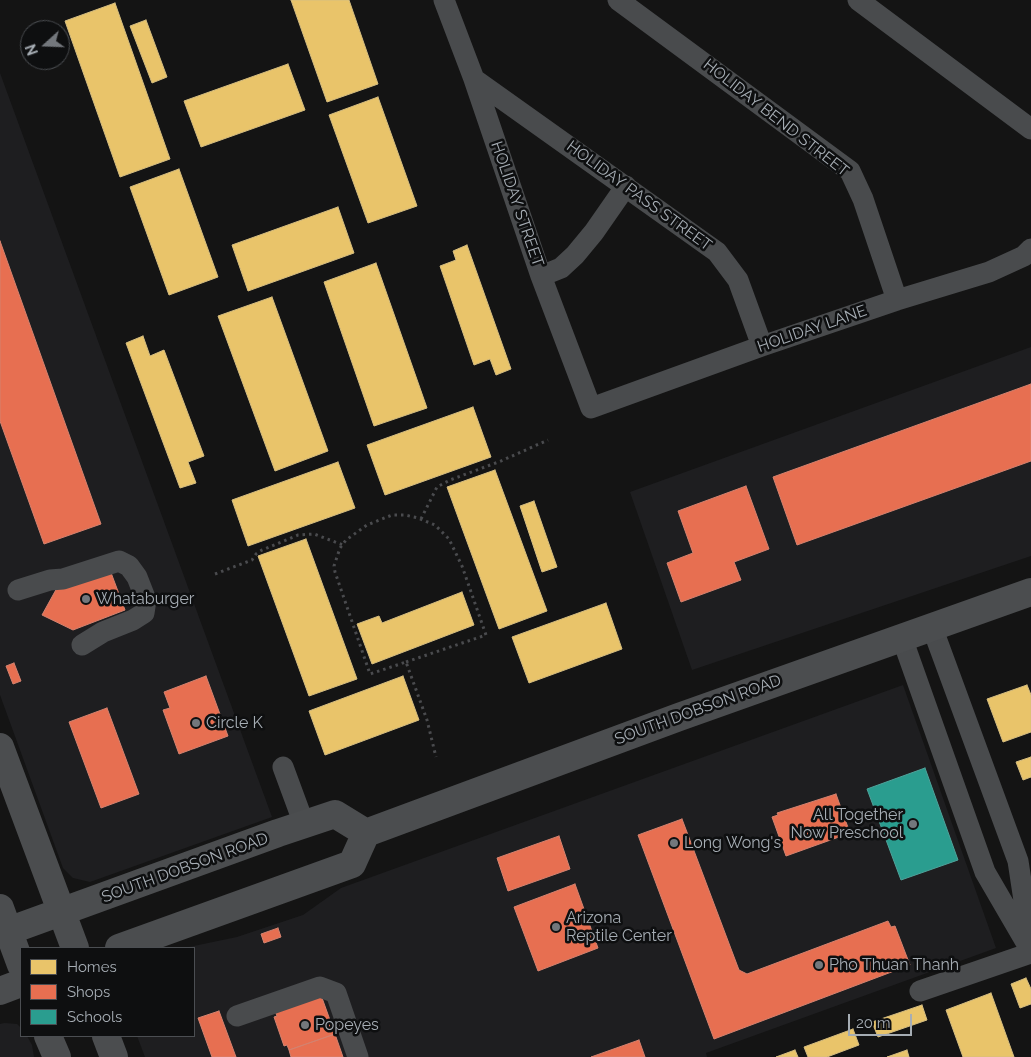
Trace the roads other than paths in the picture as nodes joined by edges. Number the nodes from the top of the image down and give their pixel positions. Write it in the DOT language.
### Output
graph roads {
  1 [pos="444,0"];
  2 [pos="618,0"];
  3 [pos="858,0"];
  4 [pos="474,80"];
  5 [pos="1031,129"];
  6 [pos="626,186"];
  7 [pos="1031,249"];
  8 [pos="541,276"];
  9 [pos="897,300"];
  10 [pos="762,346"];
  11 [pos="591,408"];
  12 [pos="18,590"];
  13 [pos="1031,594"];
  14 [pos="932,627"];
  15 [pos="902,638"];
  16 [pos="82,645"];
  17 [pos="0,747"];
  18 [pos="284,767"];
  19 [pos="989,784"];
  20 [pos="958,795"];
  21 [pos="304,824"];
  22 [pos="366,833"];
  23 [pos="62,912"];
  24 [pos="3,924"];
  25 [pos="75,947"];
  26 [pos="122,947"];
  27 [pos="1031,950"];
  28 [pos="20,963"];
  29 [pos="20,983"];
  30 [pos="0,991"];
  31 [pos="920,991"];
  32 [pos="237,1016"];
  33 [pos="48,1037"];
  34 [pos="106,1037"];
  35 [pos="56,1057"];
  36 [pos="114,1057"];
  37 [pos="358,1057"];
  1 -- 4 [label="lane, HOLIDAY STREET"];
  2 -- 9 [label="lane, HOLIDAY BEND STREET"];
  3 -- 5 [label="lane"];
  4 -- 6 [label="lane, HOLIDAY PASS STREET"];
  4 -- 8 [label="lane, HOLIDAY STREET"];
  6 -- 8 [label="lane"];
  6 -- 10 [label="lane, HOLIDAY PASS STREET"];
  7 -- 9 [label="lane, HOLIDAY LANE"];
  8 -- 11 [label="lane, HOLIDAY STREET"];
  9 -- 10 [label="lane, HOLIDAY LANE"];
  10 -- 11 [label="lane, HOLIDAY LANE"];
  12 -- 16 [label="lane"];
  13 -- 14 [label="main road, SOUTH DOBSON ROAD"];
  14 -- 15 [label="main road, SOUTH DOBSON ROAD"];
  14 -- 19 [label="lane"];
  15 -- 20 [label="lane"];
  15 -- 22 [label="main road, SOUTH DOBSON ROAD"];
  17 -- 23 [label="main road"];
  18 -- 21 [label="lane"];
  19 -- 20 [label="lane"];
  19 -- 27 [label="lane"];
  20 -- 27 [label="lane"];
  21 -- 22 [label="main road, SOUTH DOBSON ROAD"];
  21 -- 23 [label="main road, SOUTH DOBSON ROAD"];
  22 -- 26 [label="main road"];
  23 -- 24 [label="main road, SOUTH DOBSON ROAD"];
  23 -- 25 [label="main road"];
  24 -- 28 [label="main road"];
  27 -- 31 [label="lane"];
  29 -- 30 [label="main road"];
  32 -- 37 [label="lane"];
  33 -- 35 [label="main road"];
  34 -- 36 [label="main road"];
}
